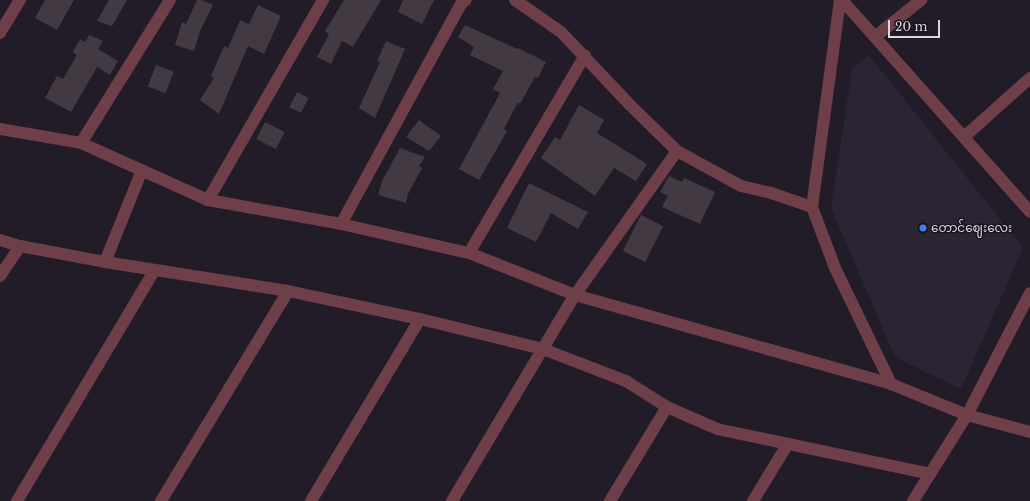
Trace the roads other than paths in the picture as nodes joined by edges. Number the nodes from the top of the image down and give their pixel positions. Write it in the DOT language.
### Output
graph roads {
  1 [pos="20,0"];
  2 [pos="170,0"];
  3 [pos="323,0"];
  4 [pos="466,0"];
  5 [pos="515,0"];
  6 [pos="841,0"];
  7 [pos="921,0"];
  8 [pos="0,33"];
  9 [pos="876,36"];
  10 [pos="585,55"];
  11 [pos="1030,78"];
  12 [pos="0,129"];
  13 [pos="964,137"];
  14 [pos="81,143"];
  15 [pos="677,151"];
  16 [pos="142,170"];
  17 [pos="208,200"];
  18 [pos="812,207"];
  19 [pos="1030,212"];
  20 [pos="341,224"];
  21 [pos="0,240"];
  22 [pos="20,246"];
  23 [pos="469,253"];
  24 [pos="105,262"];
  25 [pos="154,271"];
  26 [pos="0,276"];
  27 [pos="288,291"];
  28 [pos="1030,293"];
  29 [pos="575,295"];
  30 [pos="420,319"];
  31 [pos="543,349"];
  32 [pos="891,384"];
  33 [pos="667,408"];
  34 [pos="968,415"];
  35 [pos="1030,432"];
  36 [pos="787,445"];
  37 [pos="930,474"];
  38 [pos="17,501"];
  39 [pos="161,501"];
  40 [pos="311,501"];
  41 [pos="452,501"];
  42 [pos="610,501"];
  43 [pos="753,501"];
  44 [pos="913,501"];
  1 -- 8 [label="street"];
  2 -- 14 [label="street"];
  3 -- 17 [label="street"];
  4 -- 20 [label="street"];
  5 -- 10 [label="street"];
  6 -- 9 [label="street"];
  6 -- 18 [label="street"];
  7 -- 9 [label="street"];
  9 -- 13 [label="street"];
  10 -- 15 [label="street"];
  10 -- 23 [label="street"];
  11 -- 13 [label="street"];
  12 -- 14 [label="street"];
  13 -- 19 [label="street"];
  14 -- 16 [label="street"];
  15 -- 18 [label="street"];
  15 -- 29 [label="street"];
  16 -- 17 [label="street"];
  16 -- 24 [label="street"];
  17 -- 20 [label="street"];
  18 -- 32 [label="street"];
  20 -- 23 [label="street"];
  21 -- 22 [label="street"];
  22 -- 24 [label="street"];
  22 -- 26 [label="street"];
  23 -- 29 [label="street"];
  24 -- 25 [label="street"];
  25 -- 27 [label="street"];
  25 -- 38 [label="street"];
  27 -- 30 [label="street"];
  27 -- 39 [label="street"];
  28 -- 34 [label="street"];
  29 -- 31 [label="street"];
  29 -- 32 [label="street"];
  30 -- 31 [label="street"];
  30 -- 40 [label="street"];
  31 -- 33 [label="street"];
  31 -- 41 [label="street"];
  32 -- 34 [label="street"];
  33 -- 36 [label="street"];
  33 -- 42 [label="street"];
  34 -- 35 [label="street"];
  34 -- 37 [label="street"];
  36 -- 37 [label="street"];
  36 -- 43 [label="street"];
  37 -- 44 [label="street"];
}
